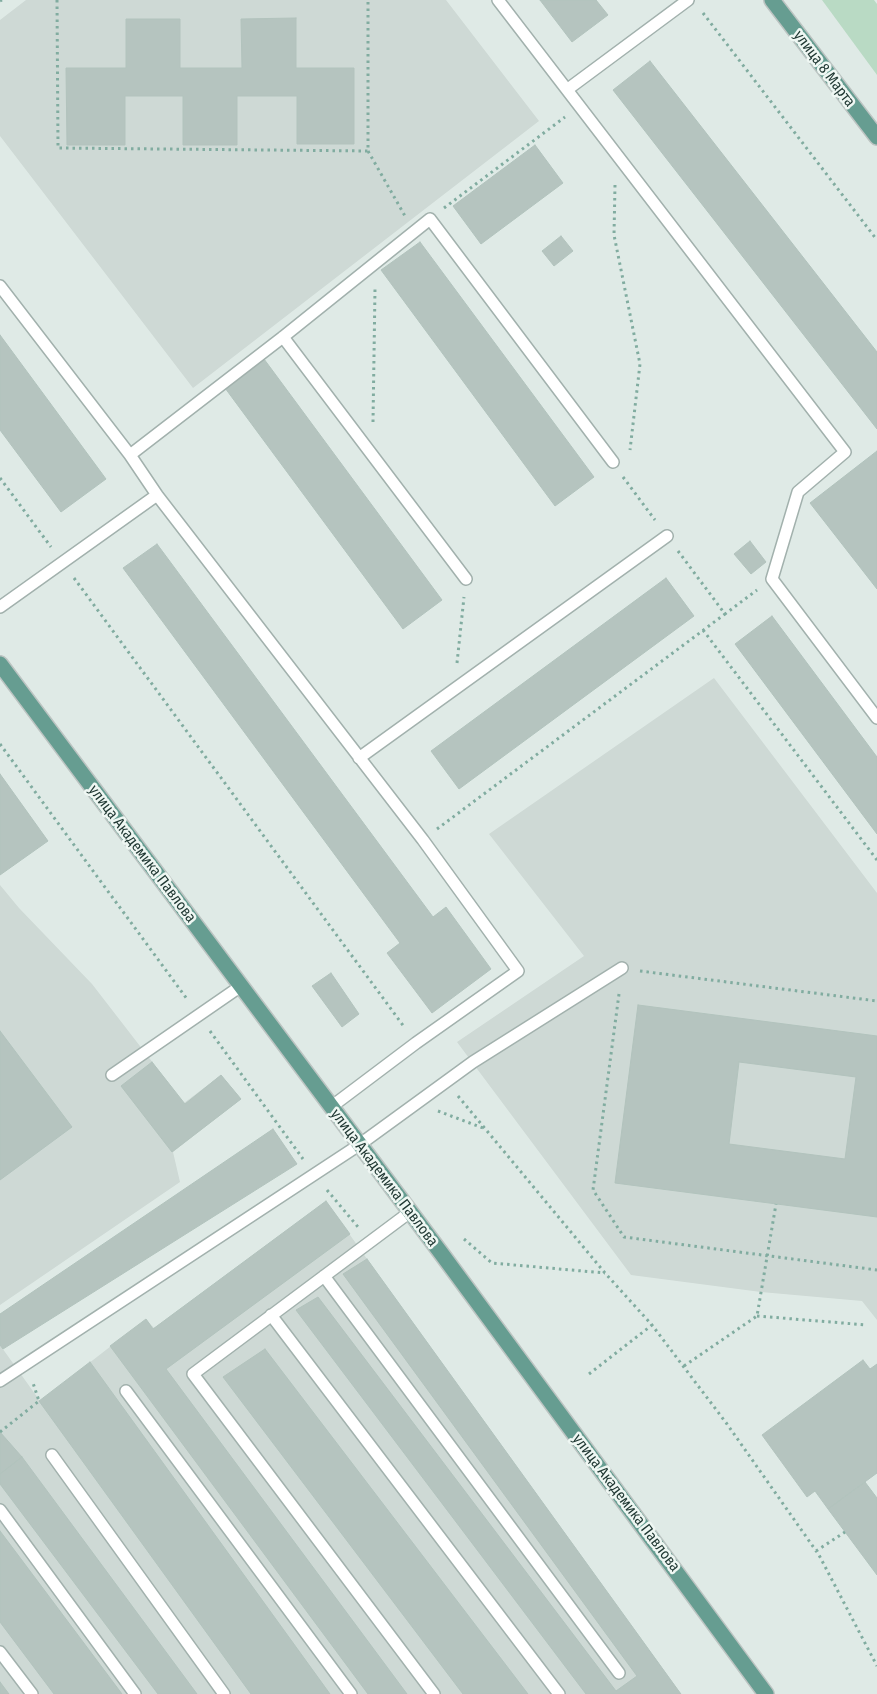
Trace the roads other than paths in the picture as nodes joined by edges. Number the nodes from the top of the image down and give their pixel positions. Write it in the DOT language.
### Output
graph roads {
  1 [pos="498,0"];
  2 [pos="688,0"];
  3 [pos="772,0"];
  4 [pos="568,89"];
  5 [pos="877,138"];
  6 [pos="0,286"];
  7 [pos="283,337"];
  8 [pos="130,455"];
  9 [pos="613,462"];
  10 [pos="157,496"];
  11 [pos="667,536"];
  12 [pos="466,579"];
  13 [pos="0,607"];
  14 [pos="0,664"];
  15 [pos="877,718"];
  16 [pos="359,758"];
  17 [pos="622,968"];
  18 [pos="241,986"];
  19 [pos="112,1075"];
  20 [pos="331,1107"];
  21 [pos="359,1145"];
  22 [pos="410,1212"];
  23 [pos="324,1276"];
  24 [pos="271,1315"];
  25 [pos="0,1381"];
  26 [pos="126,1391"];
  27 [pos="52,1455"];
  28 [pos="0,1510"];
  29 [pos="0,1652"];
  30 [pos="619,1673"];
  31 [pos="32,1694"];
  32 [pos="135,1694"];
  33 [pos="224,1694"];
  34 [pos="351,1694"];
  35 [pos="434,1694"];
  36 [pos="559,1694"];
  37 [pos="766,1694"];
  1 -- 4 [label="lane"];
  2 -- 4 [label="lane"];
  3 -- 5 [label="main road, улица 8 Марта"];
  4 -- 15 [label="lane"];
  6 -- 8 [label="lane"];
  7 -- 8 [label="lane"];
  7 -- 9 [label="lane"];
  7 -- 12 [label="lane"];
  8 -- 10 [label="lane"];
  10 -- 13 [label="lane"];
  10 -- 16 [label="lane"];
  11 -- 16 [label="lane"];
  14 -- 18 [label="main road, улица Академика Павлова"];
  16 -- 20 [label="lane"];
  17 -- 21 [label="lane"];
  18 -- 19 [label="lane"];
  18 -- 20 [label="main road, улица Академика Павлова"];
  20 -- 21 [label="main road, улица Академика Павлова"];
  21 -- 22 [label="main road, улица Академика Павлова"];
  21 -- 25 [label="lane"];
  22 -- 23 [label="lane"];
  22 -- 37 [label="main road, улица Академика Павлова"];
  23 -- 24 [label="lane"];
  23 -- 30 [label="lane"];
  24 -- 35 [label="lane"];
  24 -- 36 [label="lane"];
  26 -- 34 [label="lane"];
  27 -- 33 [label="lane"];
  28 -- 32 [label="lane"];
  29 -- 31 [label="lane"];
}
